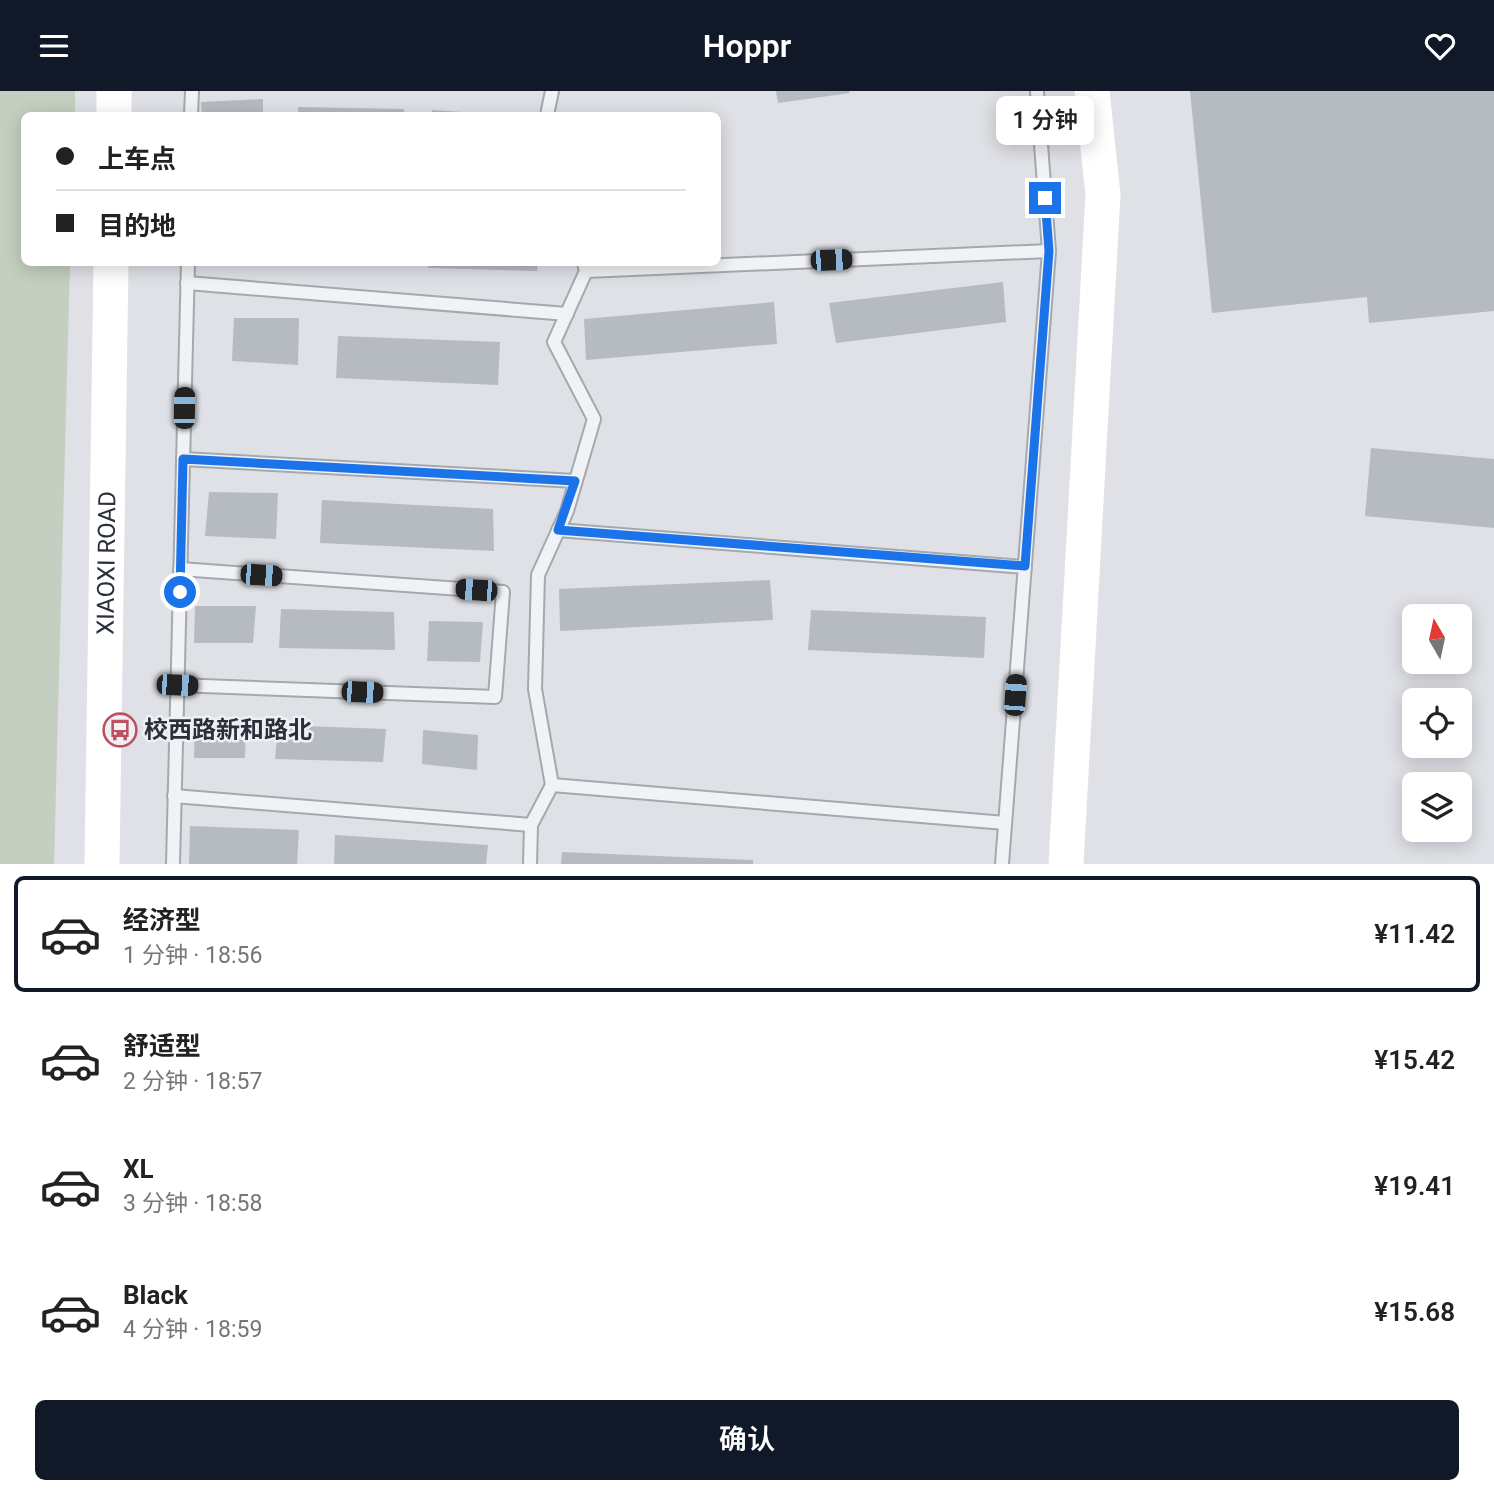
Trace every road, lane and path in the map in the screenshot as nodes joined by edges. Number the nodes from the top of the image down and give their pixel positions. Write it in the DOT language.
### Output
graph roads {
  1 [pos="114,91"];
  2 [pos="192,91"];
  3 [pos="552,91"];
  4 [pos="1037,91"];
  5 [pos="1092,91"];
  6 [pos="114,112"];
  7 [pos="191,112"];
  8 [pos="548,112"];
  9 [pos="1049,251"];
  10 [pos="721,262"];
  11 [pos="111,266"];
  12 [pos="188,266"];
  13 [pos="614,266"];
  14 [pos="585,267"];
  15 [pos="187,283"];
  16 [pos="567,314"];
  17 [pos="183,459"];
  18 [pos="575,481"];
  19 [pos="558,530"];
  20 [pos="1025,566"];
  21 [pos="180,569"];
  22 [pos="177,685"];
  23 [pos="552,785"];
  24 [pos="174,796"];
  25 [pos="1005,824"];
  26 [pos="531,825"];
  27 [pos="102,864"];
  28 [pos="173,864"];
  29 [pos="530,864"];
  30 [pos="1002,864"];
  31 [pos="1066,864"];
  1 -- 6 [label="street"];
  2 -- 7 [label="lane"];
  3 -- 8 [label="lane"];
  4 -- 9 [label="lane"];
  5 -- 31 [label="street"];
  9 -- 10 [label="lane"];
  9 -- 20 [label="lane"];
  11 -- 27 [label="street, XIAOXI ROAD"];
  12 -- 15 [label="lane"];
  13 -- 14 [label="lane"];
  14 -- 16 [label="lane"];
  15 -- 16 [label="lane"];
  15 -- 17 [label="lane"];
  16 -- 18 [label="lane"];
  17 -- 18 [label="lane"];
  17 -- 21 [label="lane"];
  18 -- 19 [label="lane"];
  19 -- 20 [label="lane"];
  19 -- 23 [label="lane"];
  20 -- 25 [label="lane"];
  21 -- 22 [label="lane"];
  21 -- 22 [label="lane"];
  22 -- 24 [label="lane"];
  23 -- 25 [label="lane"];
  23 -- 26 [label="lane"];
  24 -- 26 [label="lane"];
  24 -- 28 [label="lane"];
  25 -- 30 [label="lane"];
  26 -- 29 [label="lane"];
}
